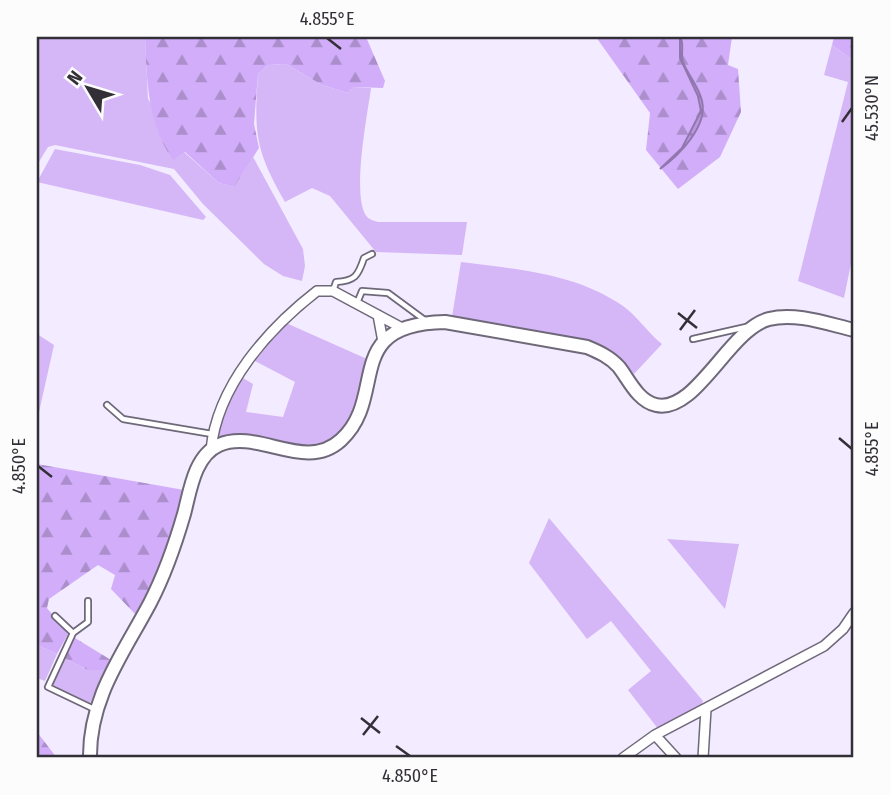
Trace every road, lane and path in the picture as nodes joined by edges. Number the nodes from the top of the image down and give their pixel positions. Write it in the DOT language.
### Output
graph roads {
  1 [pos="372,254"];
  2 [pos="333,291"];
  3 [pos="357,303"];
  4 [pos="378,315"];
  5 [pos="427,322"];
  6 [pos="402,328"];
  7 [pos="751,328"];
  8 [pos="854,330"];
  9 [pos="693,340"];
  10 [pos="383,342"];
  11 [pos="107,405"];
  12 [pos="212,434"];
  13 [pos="211,450"];
  14 [pos="88,601"];
  15 [pos="854,613"];
  16 [pos="55,616"];
  17 [pos="73,633"];
  18 [pos="95,709"];
  19 [pos="706,709"];
  20 [pos="655,736"];
  21 [pos="90,758"];
  22 [pos="623,758"];
  23 [pos="676,758"];
  24 [pos="703,758"];
  1 -- 2 [label="lane"];
  2 -- 3 [label="street"];
  2 -- 12 [label="street"];
  3 -- 4 [label="street"];
  3 -- 5 [label="lane"];
  4 -- 6 [label="street"];
  4 -- 10 [label="street"];
  5 -- 6 [label="main road"];
  5 -- 7 [label="main road"];
  6 -- 10 [label="main road"];
  7 -- 8 [label="main road"];
  7 -- 9 [label="lane"];
  10 -- 13 [label="main road"];
  11 -- 12 [label="lane"];
  12 -- 13 [label="street"];
  13 -- 18 [label="main road"];
  14 -- 17 [label="lane"];
  15 -- 19 [label="street"];
  16 -- 17 [label="lane"];
  17 -- 18 [label="lane"];
  18 -- 21 [label="main road"];
  19 -- 20 [label="street"];
  19 -- 24 [label="street"];
  20 -- 22 [label="street"];
  20 -- 23 [label="street"];
}
